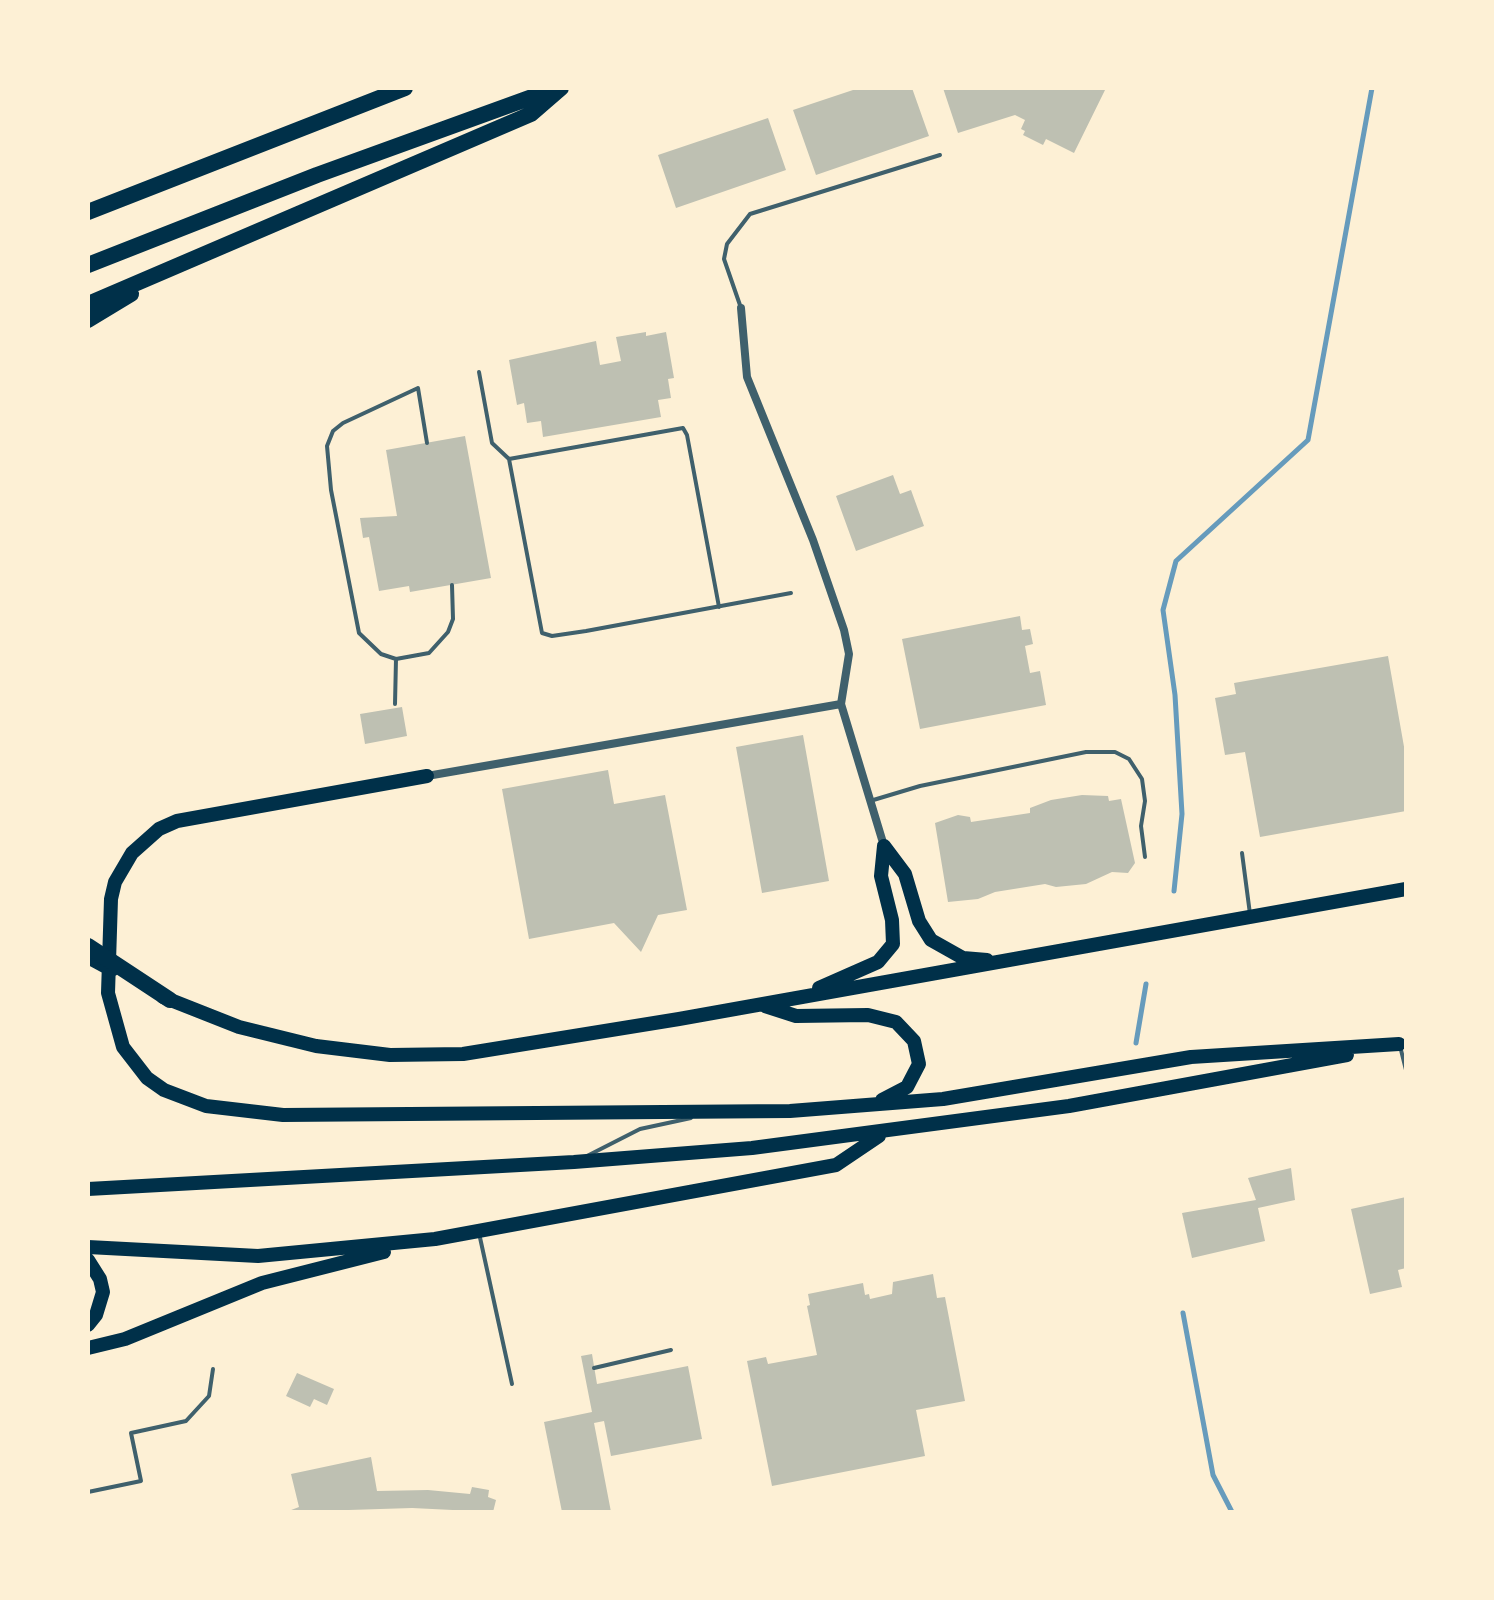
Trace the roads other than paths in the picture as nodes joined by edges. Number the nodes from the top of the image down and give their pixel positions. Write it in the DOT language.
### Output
graph roads {
  1 [pos="405,88"];
  2 [pos="559,88"];
  3 [pos="940,155"];
  4 [pos="88,212"];
  5 [pos="182,262"];
  6 [pos="88,265"];
  7 [pos="88,304"];
  8 [pos="741,308"];
  9 [pos="88,320"];
  10 [pos="479,372"];
  11 [pos="427,443"];
  12 [pos="509,459"];
  13 [pos="452,585"];
  14 [pos="791,593"];
  15 [pos="719,607"];
  16 [pos="396,659"];
  17 [pos="395,704"];
  18 [pos="841,704"];
  19 [pos="427,776"];
  20 [pos="870,801"];
  21 [pos="884,846"];
  22 [pos="1242,853"];
  23 [pos="1145,857"];
  24 [pos="1406,889"];
  25 [pos="1250,916"];
  26 [pos="88,946"];
  27 [pos="88,957"];
  28 [pos="1016,960"];
  29 [pos="792,999"];
  30 [pos="170,1000"];
  31 [pos="762,1005"];
  32 [pos="1403,1043"];
  33 [pos="1406,1070"];
  34 [pos="863,1106"];
  35 [pos="713,1114"];
  36 [pos="883,1133"];
  37 [pos="574,1162"];
  38 [pos="88,1189"];
  39 [pos="478,1231"];
  40 [pos="435,1239"];
  41 [pos="88,1247"];
  42 [pos="88,1260"];
  43 [pos="88,1325"];
  44 [pos="88,1348"];
  45 [pos="671,1350"];
  46 [pos="594,1368"];
  47 [pos="213,1369"];
  48 [pos="512,1384"];
  49 [pos="88,1492"];
  1 -- 4 [label="highway"];
  2 -- 5 [label="highway"];
  2 -- 6 [label="highway"];
  3 -- 8 [label="lane"];
  5 -- 7 [label="highway"];
  5 -- 9 [label="highway"];
  8 -- 18 [label="street"];
  10 -- 12 [label="lane"];
  11 -- 16 [label="lane"];
  12 -- 15 [label="lane"];
  12 -- 15 [label="lane"];
  13 -- 16 [label="lane"];
  14 -- 15 [label="lane"];
  16 -- 17 [label="lane"];
  18 -- 19 [label="street"];
  18 -- 20 [label="street"];
  19 -- 35 [label="highway"];
  20 -- 21 [label="street"];
  20 -- 23 [label="lane"];
  21 -- 28 [label="highway"];
  21 -- 29 [label="highway"];
  22 -- 25 [label="lane"];
  24 -- 25 [label="highway"];
  25 -- 28 [label="highway"];
  26 -- 30 [label="highway"];
  27 -- 30 [label="highway"];
  28 -- 29 [label="highway"];
  29 -- 31 [label="highway"];
  30 -- 31 [label="highway"];
  31 -- 34 [label="highway"];
  32 -- 33 [label="lane"];
  32 -- 34 [label="highway"];
  32 -- 36 [label="highway"];
  34 -- 35 [label="highway"];
  35 -- 37 [label="lane"];
  36 -- 37 [label="highway"];
  36 -- 39 [label="highway"];
  37 -- 38 [label="highway"];
  39 -- 40 [label="highway"];
  39 -- 48 [label="lane"];
  40 -- 41 [label="highway"];
  40 -- 44 [label="highway"];
  42 -- 43 [label="highway"];
  45 -- 46 [label="lane"];
  47 -- 49 [label="lane"];
}
